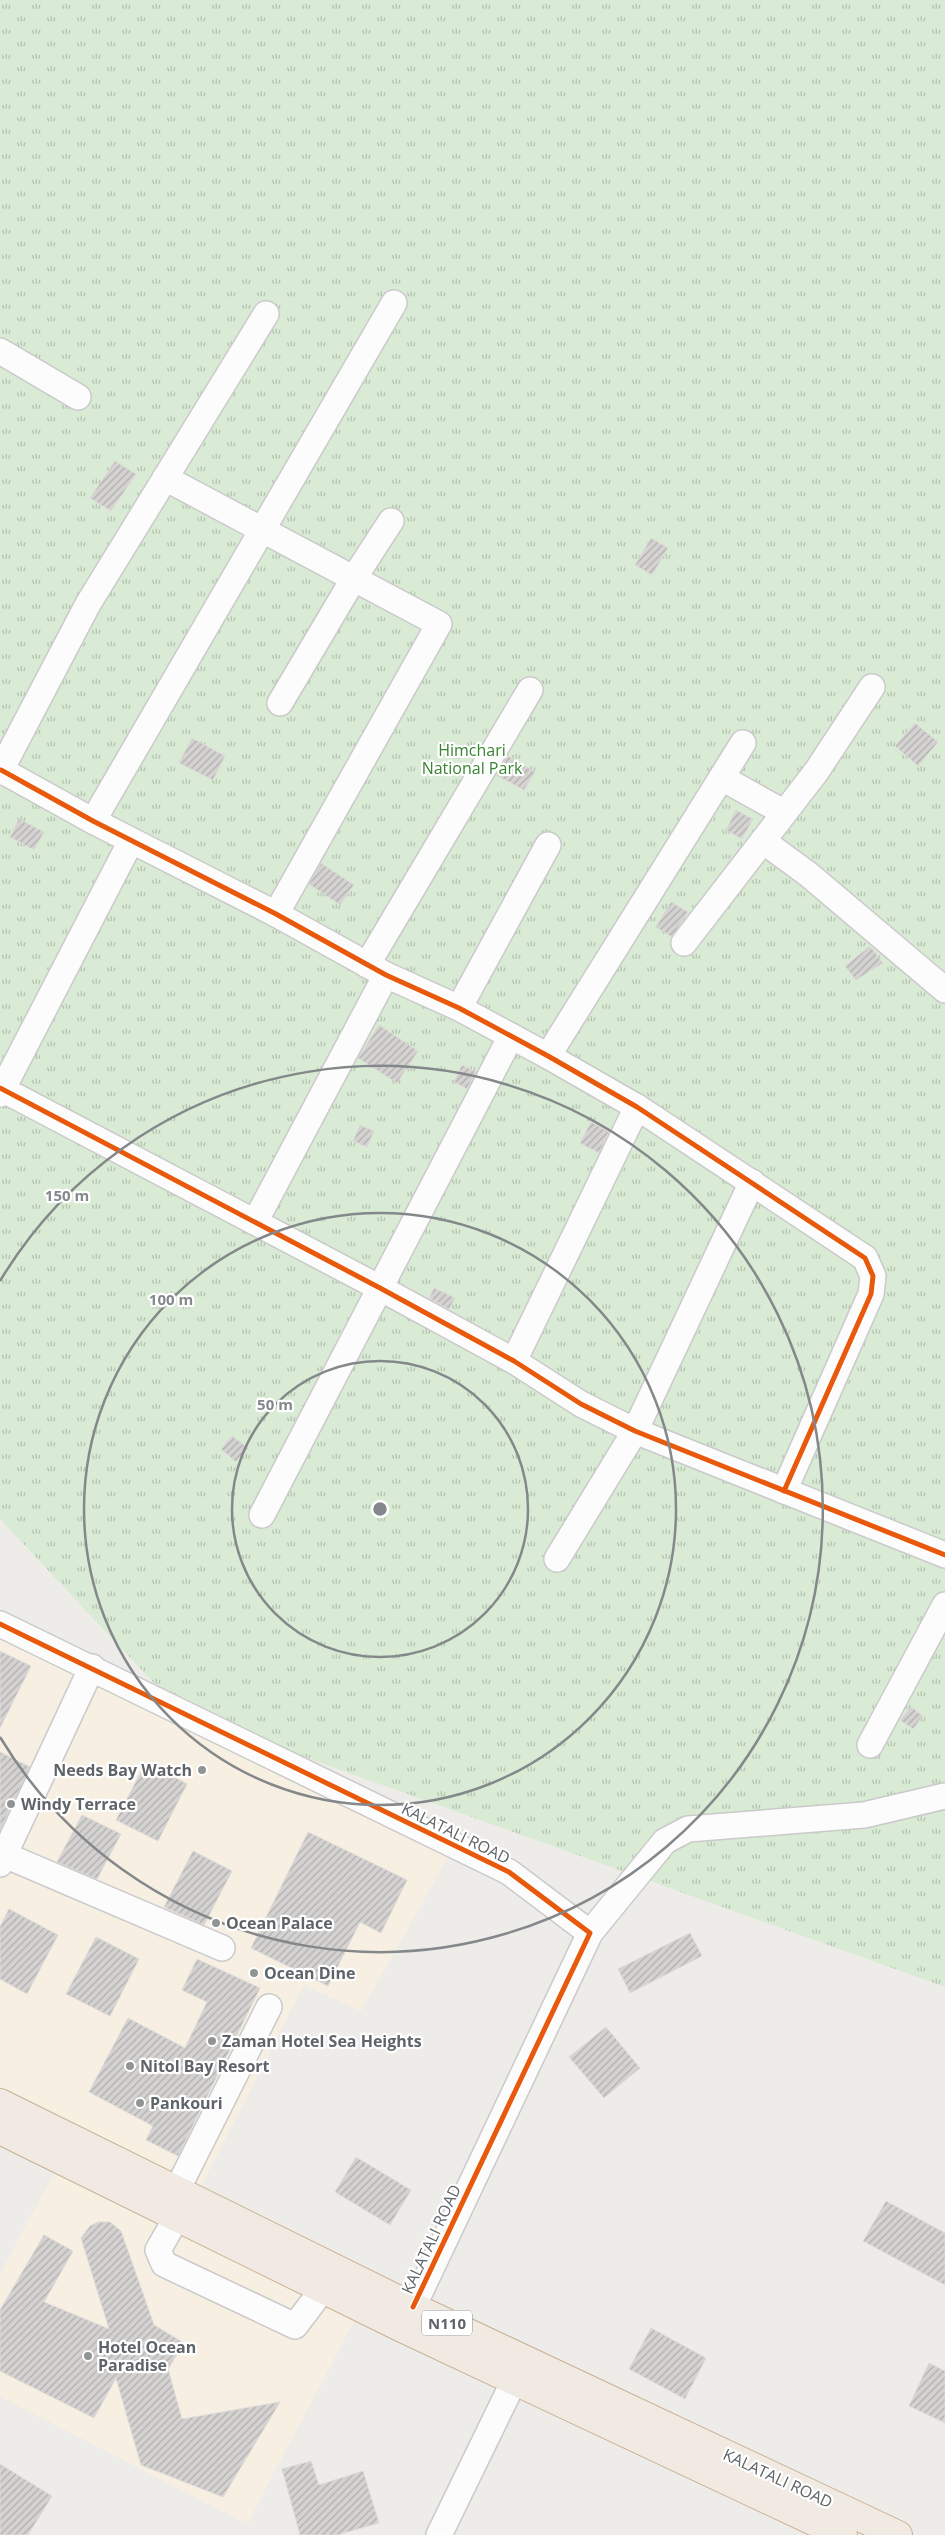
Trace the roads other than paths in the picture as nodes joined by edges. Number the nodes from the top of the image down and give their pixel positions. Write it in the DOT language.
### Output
graph roads {
  1 [pos="394,303"];
  2 [pos="266,314"];
  3 [pos="0,351"];
  4 [pos="78,397"];
  5 [pos="165,478"];
  6 [pos="391,520"];
  7 [pos="262,528"];
  8 [pos="354,578"];
  9 [pos="872,687"];
  10 [pos="530,690"];
  11 [pos="280,703"];
  12 [pos="743,743"];
  13 [pos="1,771"];
  14 [pos="722,778"];
  15 [pos="783,812"];
  16 [pos="93,822"];
  17 [pos="131,841"];
  18 [pos="764,841"];
  19 [pos="548,845"];
  20 [pos="276,914"];
  21 [pos="684,942"];
  22 [pos="376,970"];
  23 [pos="945,990"];
  24 [pos="458,1008"];
  25 [pos="511,1036"];
  26 [pos="548,1056"];
  27 [pos="1,1090"];
  28 [pos="637,1107"];
  29 [pos="752,1182"];
  30 [pos="255,1222"];
  31 [pos="380,1288"];
  32 [pos="514,1361"];
  33 [pos="635,1431"];
  34 [pos="784,1491"];
  35 [pos="262,1516"];
  36 [pos="945,1555"];
  37 [pos="557,1559"];
  38 [pos="945,1606"];
  39 [pos="0,1624"];
  40 [pos="92,1668"];
  41 [pos="870,1745"];
  42 [pos="945,1796"];
  43 [pos="1,1857"];
  44 [pos="590,1933"];
  45 [pos="222,1948"];
  46 [pos="269,2007"];
  47 [pos="0,2103"];
  48 [pos="0,2130"];
  49 [pos="177,2203"];
  50 [pos="323,2289"];
  51 [pos="413,2307"];
  52 [pos="514,2381"];
  53 [pos="439,2535"];
  54 [pos="843,2535"];
  55 [pos="898,2535"];
  1 -- 7 [label="street"];
  2 -- 5 [label="street"];
  3 -- 4 [label="street"];
  5 -- 7 [label="street"];
  5 -- 13 [label="street"];
  6 -- 8 [label="street"];
  7 -- 8 [label="street"];
  7 -- 16 [label="street"];
  8 -- 11 [label="street"];
  8 -- 20 [label="street"];
  9 -- 15 [label="street"];
  10 -- 22 [label="street"];
  12 -- 14 [label="street"];
  13 -- 16 [label="street"];
  14 -- 15 [label="street"];
  14 -- 26 [label="street"];
  15 -- 18 [label="street"];
  16 -- 17 [label="street"];
  17 -- 20 [label="street"];
  17 -- 27 [label="street"];
  18 -- 21 [label="street"];
  18 -- 23 [label="street"];
  19 -- 24 [label="street"];
  20 -- 22 [label="street"];
  22 -- 24 [label="street"];
  22 -- 30 [label="street"];
  24 -- 25 [label="street"];
  25 -- 26 [label="street"];
  25 -- 31 [label="street"];
  26 -- 28 [label="street"];
  27 -- 30 [label="street"];
  28 -- 29 [label="street"];
  28 -- 32 [label="street"];
  29 -- 33 [label="street"];
  29 -- 34 [label="street"];
  30 -- 31 [label="street"];
  31 -- 32 [label="street"];
  31 -- 35 [label="street"];
  32 -- 33 [label="street"];
  33 -- 34 [label="street"];
  33 -- 37 [label="street"];
  34 -- 36 [label="street"];
  38 -- 41 [label="street"];
  39 -- 40 [label="street, KALATALI ROAD"];
  40 -- 43 [label="street"];
  40 -- 44 [label="street, KALATALI ROAD"];
  42 -- 44 [label="street"];
  43 -- 45 [label="street"];
  44 -- 51 [label="street, KALATALI ROAD"];
  46 -- 49 [label="street"];
  47 -- 49 [label="highway, KALATALI ROAD / N110"];
  48 -- 49 [label="highway, KALATALI ROAD / N110"];
  49 -- 50 [label="highway, KALATALI ROAD / N110"];
  49 -- 50 [label="street"];
  49 -- 51 [label="highway, KALATALI ROAD / N110"];
  50 -- 52 [label="highway, KALATALI ROAD / N110"];
  51 -- 55 [label="highway, KALATALI ROAD / N110"];
  52 -- 53 [label="street"];
  52 -- 54 [label="highway, KALATALI ROAD / N110"];
}
